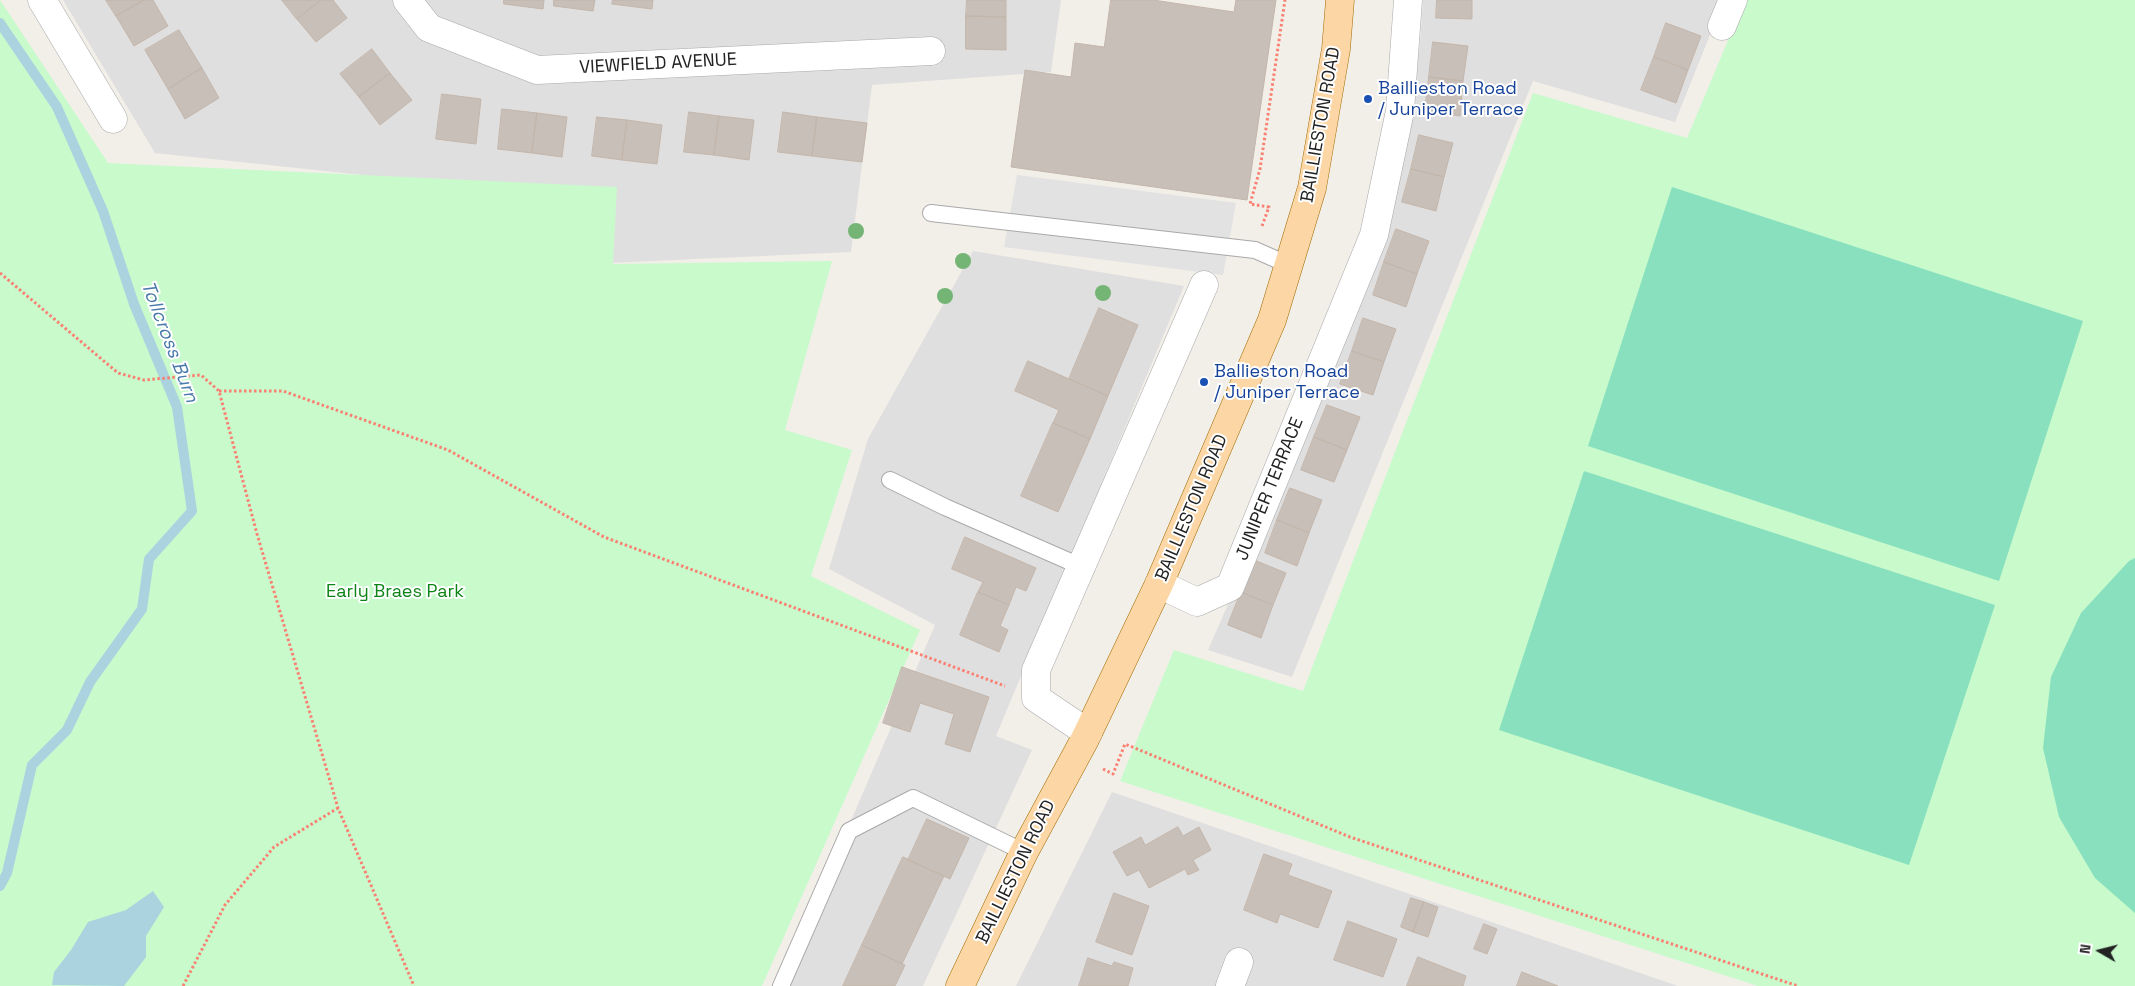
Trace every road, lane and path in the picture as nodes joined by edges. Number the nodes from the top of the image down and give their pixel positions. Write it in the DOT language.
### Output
graph roads {
  1 [pos="42,0"];
  2 [pos="407,0"];
  3 [pos="1285,0"];
  4 [pos="1340,0"];
  5 [pos="1408,0"];
  6 [pos="1733,0"];
  7 [pos="1722,26"];
  8 [pos="931,51"];
  9 [pos="113,119"];
  10 [pos="931,213"];
  11 [pos="1254,250"];
  12 [pos="1289,264"];
  13 [pos="0,272"];
  14 [pos="1204,285"];
  15 [pos="219,391"];
  16 [pos="890,480"];
  17 [pos="1080,566"];
  18 [pos="1159,584"];
  19 [pos="1036,698"];
  20 [pos="1082,744"];
  21 [pos="338,808"];
  22 [pos="1024,852"];
  23 [pos="183,986"];
  24 [pos="414,986"];
  25 [pos="782,986"];
  26 [pos="960,986"];
  27 [pos="1798,986"];
  1 -- 9 [label="street"];
  2 -- 8 [label="street, VIEWFIELD AVENUE"];
  3 -- 11 [label="path"];
  4 -- 12 [label="main road, BAILLIESTON ROAD"];
  5 -- 18 [label="street, JUNIPER TERRACE"];
  6 -- 7 [label="street"];
  10 -- 11 [label="lane"];
  11 -- 12 [label="lane"];
  12 -- 18 [label="main road, BAILLIESTON ROAD"];
  13 -- 15 [label="path"];
  14 -- 17 [label="street"];
  15 -- 19 [label="path"];
  15 -- 21 [label="path"];
  16 -- 17 [label="lane"];
  17 -- 19 [label="street"];
  18 -- 20 [label="main road, BAILLIESTON ROAD"];
  19 -- 20 [label="street"];
  20 -- 22 [label="main road, BAILLIESTON ROAD"];
  20 -- 27 [label="path"];
  21 -- 23 [label="path"];
  21 -- 24 [label="path"];
  22 -- 25 [label="lane"];
  22 -- 26 [label="main road, BAILLIESTON ROAD"];
}
